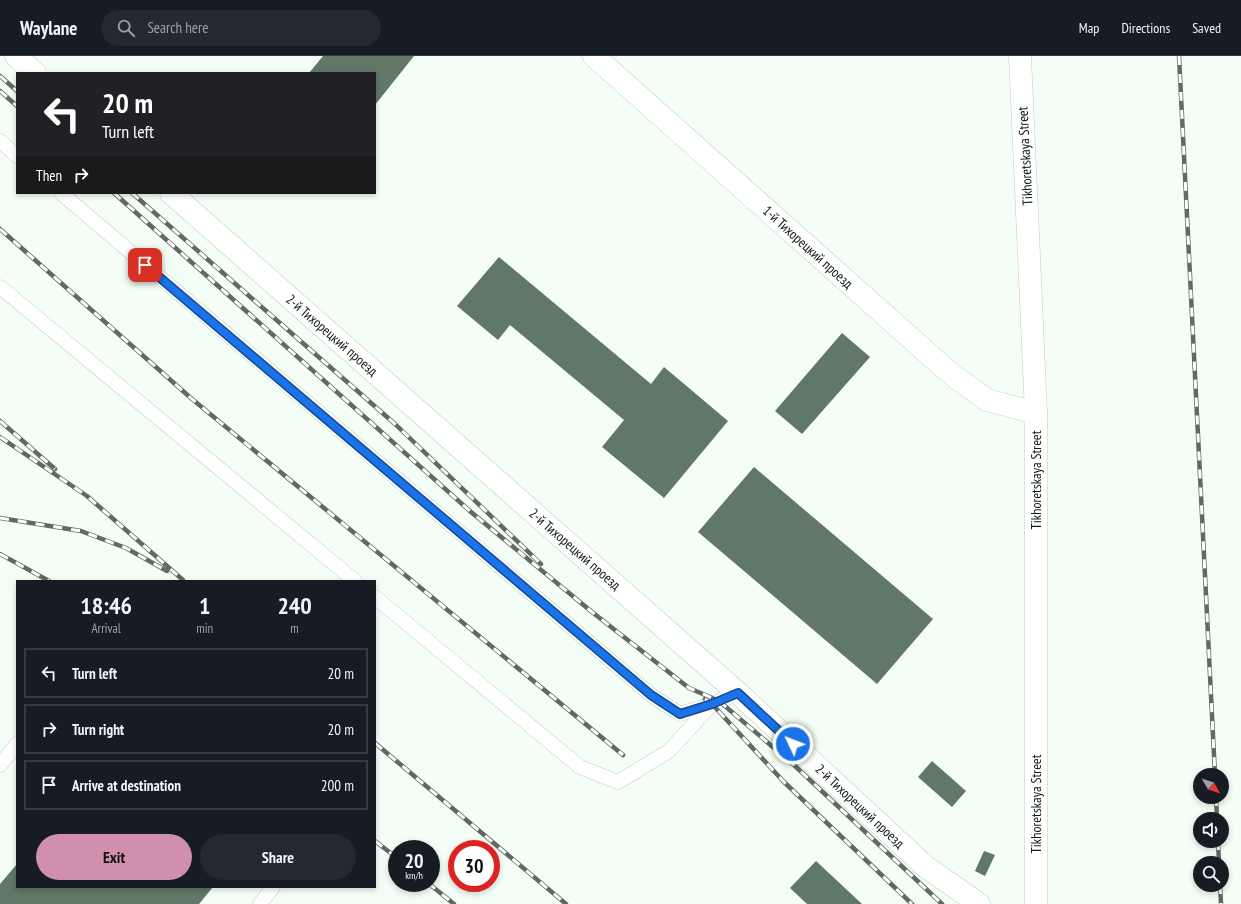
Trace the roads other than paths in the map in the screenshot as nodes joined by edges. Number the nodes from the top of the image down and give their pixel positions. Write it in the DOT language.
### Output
graph roads {
  1 [pos="16,56"];
  2 [pos="594,56"];
  3 [pos="1020,56"];
  4 [pos="34,72"];
  5 [pos="0,141"];
  6 [pos="16,155"];
  7 [pos="62,194"];
  8 [pos="172,194"];
  9 [pos="0,287"];
  10 [pos="1036,413"];
  11 [pos="354,580"];
  12 [pos="376,598"];
  13 [pos="738,693"];
  14 [pos="712,704"];
  15 [pos="16,745"];
  16 [pos="0,765"];
  17 [pos="272,888"];
  18 [pos="260,904"];
  19 [pos="979,904"];
  20 [pos="1036,904"];
  1 -- 4 [label="street"];
  2 -- 10 [label="street, 1-й Тихорецкий проезд"];
  3 -- 10 [label="street, Tikhoretskaya Street"];
  5 -- 6 [label="lane"];
  7 -- 14 [label="lane"];
  8 -- 13 [label="street, 2-й Тихорецкий проезд"];
  9 -- 11 [label="lane"];
  10 -- 20 [label="street, Tikhoretskaya Street"];
  12 -- 14 [label="lane"];
  13 -- 14 [label="lane"];
  13 -- 19 [label="street, 2-й Тихорецкий проезд"];
  15 -- 16 [label="lane"];
  17 -- 18 [label="lane"];
}
